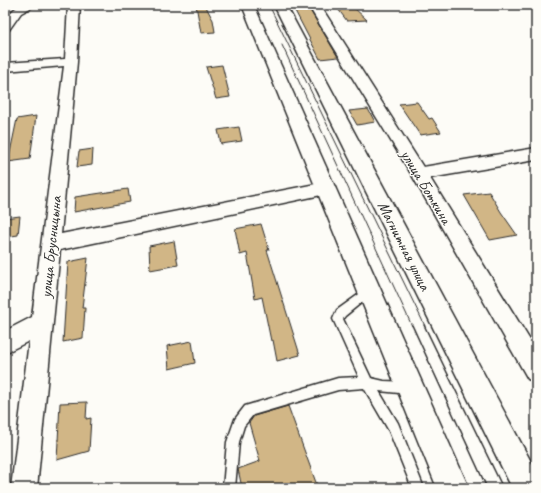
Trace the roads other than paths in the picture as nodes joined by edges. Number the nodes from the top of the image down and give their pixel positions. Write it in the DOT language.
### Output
graph roads {
  1 [pos="30,5"];
  2 [pos="74,5"];
  3 [pos="248,5"];
  4 [pos="280,5"];
  5 [pos="314,5"];
  6 [pos="5,27"];
  7 [pos="71,62"];
  8 [pos="5,67"];
  9 [pos="536,154"];
  10 [pos="419,174"];
  11 [pos="326,188"];
  12 [pos="51,244"];
  13 [pos="369,291"];
  14 [pos="42,323"];
  15 [pos="5,342"];
  16 [pos="536,371"];
  17 [pos="367,382"];
  18 [pos="410,388"];
  19 [pos="24,488"];
  20 [pos="229,488"];
  21 [pos="418,488"];
  22 [pos="453,488"];
  23 [pos="528,488"];
  1 -- 6 [label="street"];
  2 -- 7 [label="street, улица Брусницына"];
  3 -- 11 [label="main road"];
  4 -- 23 [label="main road, Магнитная улица"];
  5 -- 10 [label="street, улица Боткина"];
  7 -- 8 [label="street"];
  7 -- 12 [label="street, улица Брусницына"];
  9 -- 10 [label="street"];
  10 -- 16 [label="street, улица Боткина"];
  11 -- 12 [label="street"];
  11 -- 13 [label="main road"];
  12 -- 14 [label="street, улица Брусницына"];
  13 -- 17 [label="lane"];
  13 -- 18 [label="main road"];
  14 -- 15 [label="street"];
  14 -- 19 [label="street, улица Брусницына"];
  17 -- 18 [label="lane"];
  17 -- 20 [label="lane"];
  17 -- 21 [label="lane"];
  18 -- 22 [label="main road"];
}
